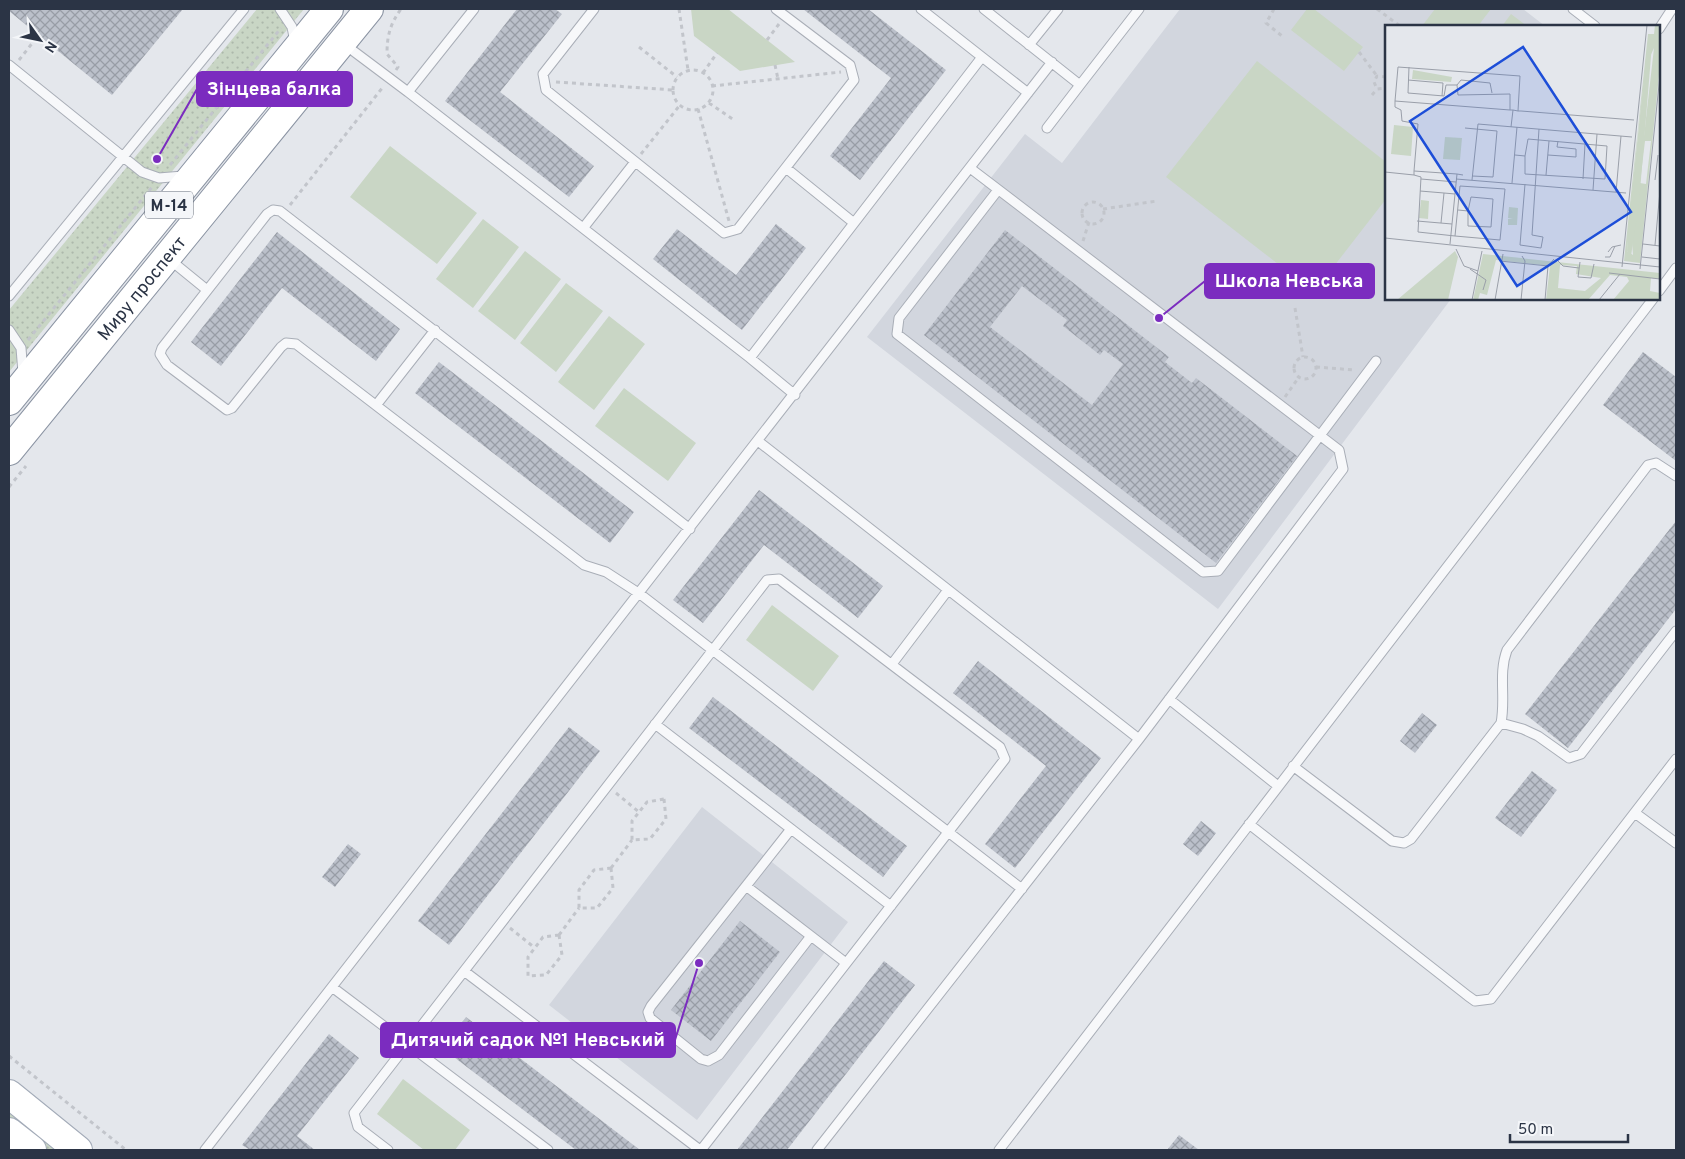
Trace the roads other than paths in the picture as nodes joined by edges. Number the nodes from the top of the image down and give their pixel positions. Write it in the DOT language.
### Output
graph roads {
  1 [pos="244,9"];
  2 [pos="280,9"];
  3 [pos="329,9"];
  4 [pos="369,9"];
  5 [pos="474,9"];
  6 [pos="594,9"];
  7 [pos="776,9"];
  8 [pos="921,9"];
  9 [pos="984,9"];
  10 [pos="1058,9"];
  11 [pos="1139,9"];
  12 [pos="1573,9"];
  13 [pos="1672,9"];
  14 [pos="1594,25"];
  15 [pos="1660,27"];
  16 [pos="342,42"];
  17 [pos="1029,45"];
  18 [pos="295,50"];
  19 [pos="982,57"];
  20 [pos="1052,62"];
  21 [pos="10,66"];
  22 [pos="1080,85"];
  23 [pos="408,92"];
  24 [pos="1028,93"];
  25 [pos="1047,128"];
  26 [pos="122,158"];
  27 [pos="635,162"];
  28 [pos="786,168"];
  29 [pos="970,168"];
  30 [pos="195,172"];
  31 [pos="998,190"];
  32 [pos="854,223"];
  33 [pos="584,227"];
  34 [pos="167,257"];
  35 [pos="1676,268"];
  36 [pos="207,290"];
  37 [pos="1660,290"];
  38 [pos="9,296"];
  39 [pos="1652,300"];
  40 [pos="9,330"];
  41 [pos="435,330"];
  42 [pos="750,358"];
  43 [pos="1376,361"];
  44 [pos="15,394"];
  45 [pos="795,395"];
  46 [pos="377,404"];
  47 [pos="1320,436"];
  48 [pos="758,442"];
  49 [pos="9,451"];
  50 [pos="1676,476"];
  51 [pos="690,528"];
  52 [pos="948,590"];
  53 [pos="640,594"];
  54 [pos="1676,631"];
  55 [pos="713,650"];
  56 [pos="892,664"];
  57 [pos="1169,699"];
  58 [pos="1501,723"];
  59 [pos="655,724"];
  60 [pos="1139,739"];
  61 [pos="1676,759"];
  62 [pos="1293,766"];
  63 [pos="1278,786"];
  64 [pos="1635,813"];
  65 [pos="1249,824"];
  66 [pos="791,829"];
  67 [pos="948,832"];
  68 [pos="1676,843"];
  69 [pos="746,886"];
  70 [pos="1022,889"];
  71 [pos="891,906"];
  72 [pos="811,936"];
  73 [pos="846,963"];
  74 [pos="464,971"];
  75 [pos="332,987"];
  76 [pos="407,1044"];
  77 [pos="9,1094"];
  78 [pos="9,1132"];
  79 [pos="208,1149"];
  80 [pos="32,1150"];
  81 [pos="78,1150"];
  82 [pos="388,1150"];
  83 [pos="548,1150"];
  84 [pos="701,1150"];
  85 [pos="817,1150"];
  86 [pos="998,1150"];
  1 -- 26 [label="lane"];
  2 -- 18 [label="lane"];
  3 -- 18 [label="main road, Миру проспект / М-14"];
  4 -- 16 [label="main road, Миру проспект / М-14"];
  5 -- 23 [label="lane"];
  6 -- 27 [label="lane"];
  7 -- 28 [label="lane"];
  8 -- 19 [label="lane"];
  9 -- 17 [label="lane"];
  10 -- 17 [label="lane"];
  11 -- 22 [label="lane"];
  12 -- 14 [label="lane"];
  13 -- 15 [label="lane"];
  16 -- 23 [label="lane"];
  16 -- 34 [label="main road, Миру проспект / М-14"];
  17 -- 20 [label="lane"];
  18 -- 30 [label="main road, Миру проспект / М-14"];
  19 -- 24 [label="lane"];
  19 -- 32 [label="lane"];
  20 -- 22 [label="lane"];
  20 -- 24 [label="lane"];
  21 -- 26 [label="lane"];
  22 -- 25 [label="lane"];
  23 -- 33 [label="lane"];
  24 -- 29 [label="lane"];
  26 -- 30 [label="lane"];
  26 -- 38 [label="lane"];
  27 -- 28 [label="lane"];
  27 -- 33 [label="lane"];
  28 -- 32 [label="lane"];
  29 -- 31 [label="lane"];
  29 -- 45 [label="lane"];
  30 -- 44 [label="main road, Миру проспект / М-14"];
  31 -- 47 [label="lane"];
  31 -- 47 [label="lane"];
  32 -- 42 [label="lane"];
  33 -- 42 [label="lane"];
  34 -- 36 [label="lane"];
  34 -- 49 [label="main road, Миру проспект / М-14"];
  35 -- 37 [label="lane"];
  36 -- 41 [label="lane"];
  36 -- 46 [label="lane"];
  39 -- 62 [label="lane"];
  40 -- 44 [label="lane"];
  41 -- 46 [label="lane"];
  41 -- 51 [label="lane"];
  42 -- 45 [label="lane"];
  43 -- 47 [label="lane"];
  45 -- 48 [label="lane"];
  46 -- 53 [label="lane"];
  47 -- 57 [label="lane"];
  48 -- 51 [label="lane"];
  48 -- 52 [label="lane"];
  50 -- 58 [label="lane"];
  51 -- 53 [label="lane"];
  52 -- 56 [label="lane"];
  52 -- 60 [label="lane"];
  53 -- 55 [label="lane"];
  53 -- 75 [label="lane"];
  54 -- 58 [label="lane"];
  55 -- 56 [label="lane"];
  55 -- 59 [label="lane"];
  55 -- 67 [label="lane"];
  56 -- 67 [label="lane"];
  57 -- 60 [label="lane"];
  57 -- 63 [label="lane"];
  58 -- 62 [label="lane"];
  59 -- 66 [label="lane"];
  59 -- 74 [label="lane"];
  60 -- 70 [label="lane"];
  61 -- 64 [label="lane"];
  62 -- 63 [label="lane"];
  63 -- 65 [label="lane"];
  64 -- 65 [label="lane"];
  64 -- 68 [label="lane"];
  65 -- 86 [label="lane"];
  66 -- 69 [label="lane"];
  66 -- 71 [label="lane"];
  67 -- 70 [label="lane"];
  67 -- 71 [label="lane"];
  69 -- 72 [label="lane"];
  69 -- 72 [label="lane"];
  70 -- 85 [label="lane"];
  71 -- 73 [label="lane"];
  72 -- 73 [label="lane"];
  73 -- 84 [label="lane"];
  74 -- 76 [label="lane"];
  74 -- 84 [label="lane"];
  75 -- 76 [label="lane"];
  75 -- 79 [label="lane"];
  76 -- 82 [label="lane"];
  76 -- 83 [label="lane"];
  77 -- 81 [label="main road"];
  78 -- 80 [label="main road"];
}
